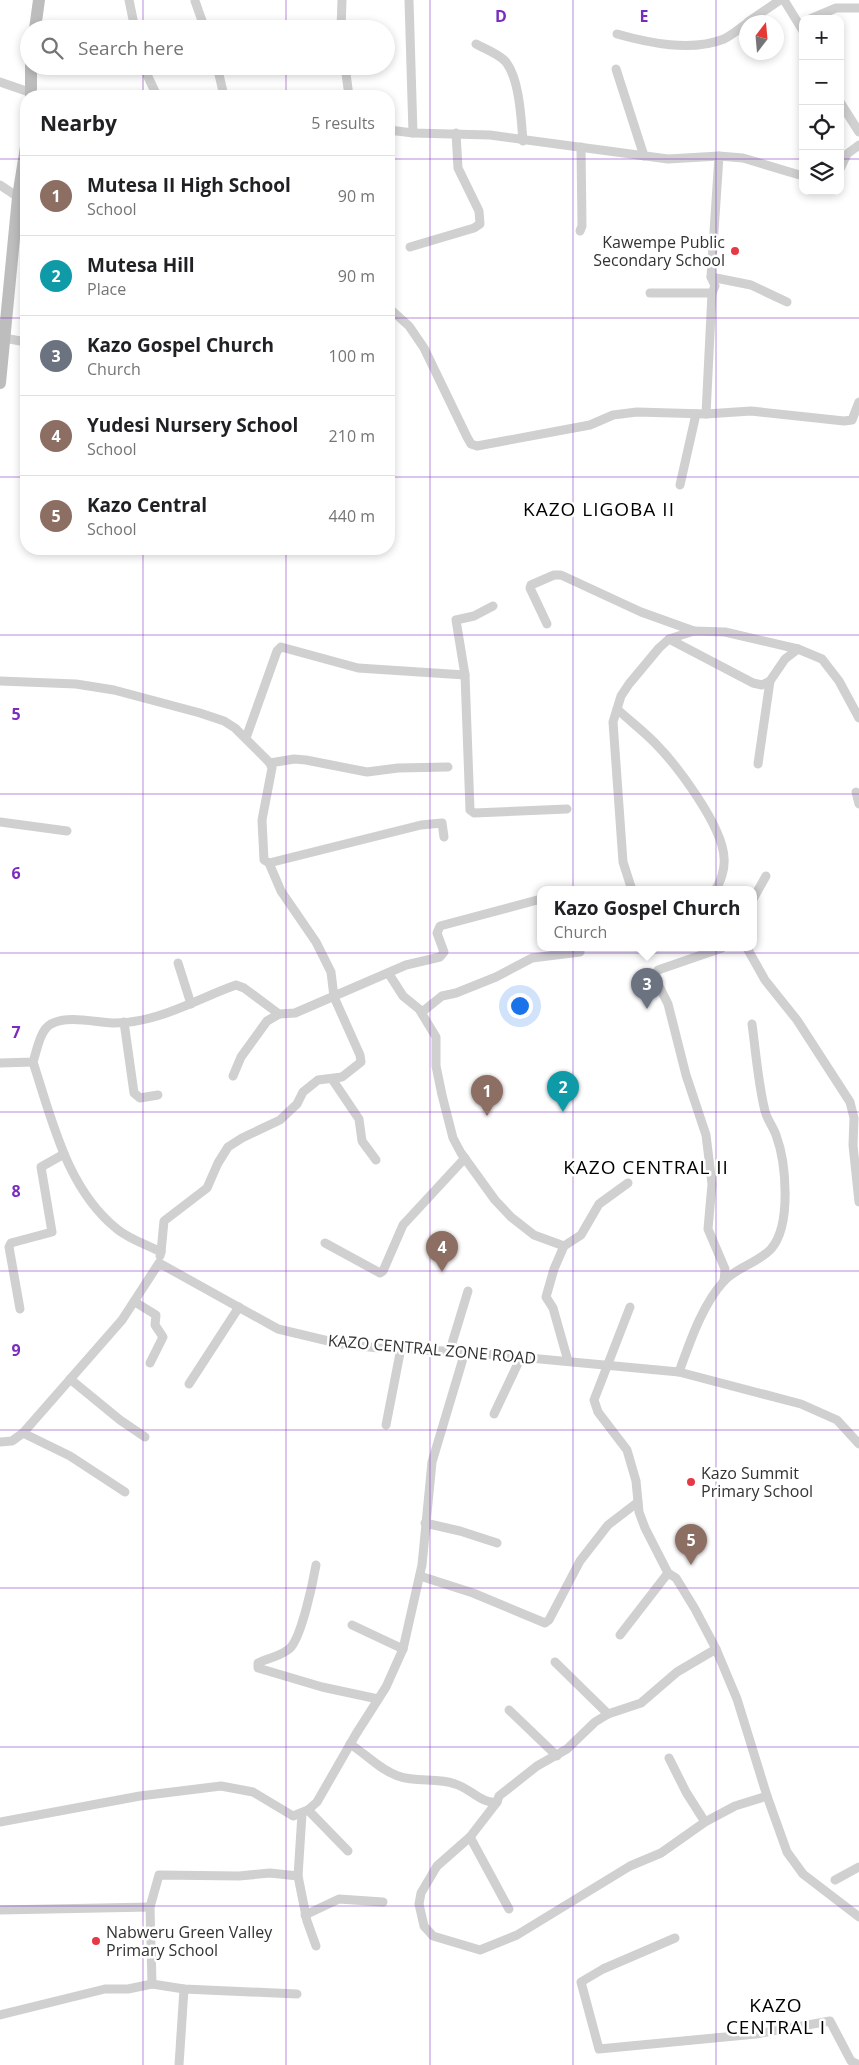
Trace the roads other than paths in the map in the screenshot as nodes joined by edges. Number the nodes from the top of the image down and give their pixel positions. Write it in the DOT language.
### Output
graph roads {
  1 [pos="39,0"];
  2 [pos="128,0"];
  3 [pos="342,0"];
  4 [pos="409,0"];
  5 [pos="780,0"];
  6 [pos="784,0"];
  7 [pos="195,1"];
  8 [pos="859,8"];
  9 [pos="758,15"];
  10 [pos="819,15"];
  11 [pos="36,20"];
  12 [pos="133,20"];
  13 [pos="202,20"];
  14 [pos="341,20"];
  15 [pos="799,22"];
  16 [pos="739,28"];
  17 [pos="617,34"];
  18 [pos="476,44"];
  19 [pos="616,69"];
  20 [pos="31,75"];
  21 [pos="147,75"];
  22 [pos="219,75"];
  23 [pos="346,75"];
  24 [pos="0,82"];
  25 [pos="20,90"];
  26 [pos="30,90"];
  27 [pos="154,90"];
  28 [pos="223,90"];
  29 [pos="348,90"];
  30 [pos="842,105"];
  31 [pos="395,131"];
  32 [pos="859,132"];
  33 [pos="413,133"];
  34 [pos="456,133"];
  35 [pos="523,141"];
  36 [pos="859,144"];
  37 [pos="581,147"];
  38 [pos="644,156"];
  39 [pos="719,156"];
  40 [pos="844,160"];
  41 [pos="799,175"];
  42 [pos="20,184"];
  43 [pos="0,185"];
  44 [pos="18,197"];
  45 [pos="580,231"];
  46 [pos="410,247"];
  47 [pos="711,277"];
  48 [pos="650,293"];
  49 [pos="712,293"];
  50 [pos="787,302"];
  51 [pos="395,313"];
  52 [pos="4,338"];
  53 [pos="20,341"];
  54 [pos="0,384"];
  55 [pos="859,402"];
  56 [pos="701,414"];
  57 [pos="855,420"];
  58 [pos="680,484"];
  59 [pos="493,606"];
  60 [pos="547,624"];
  61 [pos="694,631"];
  62 [pos="669,639"];
  63 [pos="798,649"];
  64 [pos="465,675"];
  65 [pos="0,680"];
  66 [pos="770,681"];
  67 [pos="617,709"];
  68 [pos="859,718"];
  69 [pos="246,738"];
  70 [pos="270,763"];
  71 [pos="758,764"];
  72 [pos="448,767"];
  73 [pos="856,792"];
  74 [pos="859,804"];
  75 [pos="567,809"];
  76 [pos="0,822"];
  77 [pos="67,831"];
  78 [pos="444,837"];
  79 [pos="269,863"];
  80 [pos="766,876"];
  81 [pos="631,886"];
  82 [pos="718,886"];
  83 [pos="757,892"];
  84 [pos="537,900"];
  85 [pos="713,951"];
  86 [pos="749,951"];
  87 [pos="580,952"];
  88 [pos="178,963"];
  89 [pos="389,974"];
  90 [pos="334,997"];
  91 [pos="191,1004"];
  92 [pos="422,1012"];
  93 [pos="279,1014"];
  94 [pos="124,1022"];
  95 [pos="752,1024"];
  96 [pos="33,1062"];
  97 [pos="0,1063"];
  98 [pos="233,1076"];
  99 [pos="332,1079"];
  100 [pos="158,1095"];
  101 [pos="64,1154"];
  102 [pos="465,1158"];
  103 [pos="376,1160"];
  104 [pos="628,1183"];
  105 [pos="859,1202"];
  106 [pos="326,1243"];
  107 [pos="564,1246"];
  108 [pos="161,1252"];
  109 [pos="159,1262"];
  110 [pos="724,1281"];
  111 [pos="468,1291"];
  112 [pos="135,1302"];
  113 [pos="239,1307"];
  114 [pos="630,1308"];
  115 [pos="20,1309"];
  116 [pos="401,1348"];
  117 [pos="450,1350"];
  118 [pos="465,1352"];
  119 [pos="521,1357"];
  120 [pos="568,1361"];
  121 [pos="150,1363"];
  122 [pos="608,1367"];
  123 [pos="679,1372"];
  124 [pos="70,1379"];
  125 [pos="189,1384"];
  126 [pos="494,1414"];
  127 [pos="386,1425"];
  128 [pos="23,1434"];
  129 [pos="145,1437"];
  130 [pos="0,1442"];
  131 [pos="859,1444"];
  132 [pos="125,1492"];
  133 [pos="638,1502"];
  134 [pos="425,1523"];
  135 [pos="497,1543"];
  136 [pos="316,1566"];
  137 [pos="668,1573"];
  138 [pos="420,1576"];
  139 [pos="352,1625"];
  140 [pos="620,1635"];
  141 [pos="403,1649"];
  142 [pos="716,1649"];
  143 [pos="555,1662"];
  144 [pos="378,1699"];
  145 [pos="509,1710"];
  146 [pos="608,1714"];
  147 [pos="350,1744"];
  148 [pos="557,1756"];
  149 [pos="669,1758"];
  150 [pos="768,1796"];
  151 [pos="497,1802"];
  152 [pos="305,1812"];
  153 [pos="0,1822"];
  154 [pos="705,1822"];
  155 [pos="470,1837"];
  156 [pos="348,1851"];
  157 [pos="859,1867"];
  158 [pos="298,1876"];
  159 [pos="835,1880"];
  160 [pos="382,1902"];
  161 [pos="150,1907"];
  162 [pos="509,1909"];
  163 [pos="0,1910"];
  164 [pos="306,1916"];
  165 [pos="859,1917"];
  166 [pos="675,1938"];
  167 [pos="316,1946"];
  168 [pos="152,1984"];
  169 [pos="184,1990"];
  170 [pos="296,1994"];
  171 [pos="0,2015"];
  172 [pos="179,2065"];
  173 [pos="859,2065"];
  1 -- 11 [label="street"];
  2 -- 12 [label="street"];
  3 -- 14 [label="street"];
  4 -- 33 [label="street"];
  5 -- 9 [label="street"];
  6 -- 15 [label="street"];
  7 -- 13 [label="street"];
  8 -- 10 [label="street"];
  16 -- 17 [label="street"];
  18 -- 35 [label="street"];
  19 -- 38 [label="street"];
  20 -- 26 [label="street"];
  21 -- 27 [label="street"];
  22 -- 28 [label="street"];
  23 -- 29 [label="street"];
  24 -- 25 [label="street"];
  30 -- 32 [label="street"];
  31 -- 33 [label="street"];
  33 -- 34 [label="street"];
  34 -- 35 [label="street"];
  34 -- 46 [label="street"];
  35 -- 37 [label="street"];
  36 -- 40 [label="street"];
  37 -- 38 [label="street"];
  37 -- 45 [label="street"];
  38 -- 39 [label="street"];
  39 -- 41 [label="street"];
  39 -- 47 [label="street"];
  42 -- 44 [label="street"];
  43 -- 44 [label="street"];
  44 -- 52 [label="street"];
  47 -- 49 [label="street"];
  47 -- 50 [label="street"];
  48 -- 49 [label="street"];
  49 -- 56 [label="street"];
  51 -- 56 [label="street"];
  52 -- 53 [label="street"];
  52 -- 54 [label="street"];
  55 -- 57 [label="street"];
  56 -- 57 [label="street"];
  56 -- 58 [label="street"];
  59 -- 64 [label="street"];
  60 -- 61 [label="street"];
  61 -- 62 [label="street"];
  61 -- 63 [label="street"];
  62 -- 66 [label="street"];
  62 -- 67 [label="street"];
  63 -- 66 [label="street"];
  63 -- 68 [label="street"];
  64 -- 69 [label="street"];
  64 -- 75 [label="street"];
  65 -- 69 [label="street"];
  66 -- 71 [label="street"];
  67 -- 81 [label="street"];
  67 -- 82 [label="street"];
  69 -- 70 [label="street"];
  70 -- 72 [label="street"];
  70 -- 79 [label="street"];
  73 -- 74 [label="street"];
  76 -- 77 [label="street"];
  78 -- 79 [label="street"];
  79 -- 90 [label="street"];
  80 -- 83 [label="street"];
  84 -- 89 [label="street"];
  85 -- 110 [label="street"];
  86 -- 105 [label="street"];
  87 -- 92 [label="street"];
  88 -- 91 [label="street"];
  89 -- 90 [label="street"];
  89 -- 92 [label="street"];
  90 -- 93 [label="street"];
  90 -- 99 [label="street"];
  91 -- 93 [label="street"];
  91 -- 94 [label="street"];
  92 -- 102 [label="street"];
  93 -- 98 [label="street"];
  94 -- 96 [label="street"];
  94 -- 100 [label="street"];
  95 -- 110 [label="street"];
  96 -- 97 [label="street"];
  96 -- 101 [label="street"];
  99 -- 103 [label="street"];
  99 -- 108 [label="street"];
  101 -- 108 [label="street"];
  101 -- 115 [label="street"];
  102 -- 106 [label="street"];
  102 -- 107 [label="street"];
  104 -- 107 [label="street"];
  107 -- 120 [label="street"];
  108 -- 109 [label="street"];
  109 -- 112 [label="street"];
  109 -- 113 [label="street, KAZO CENTRAL ZONE ROAD"];
  110 -- 123 [label="street"];
  111 -- 117 [label="street"];
  112 -- 121 [label="street"];
  112 -- 124 [label="street"];
  113 -- 116 [label="street, KAZO CENTRAL ZONE ROAD"];
  113 -- 125 [label="street"];
  114 -- 122 [label="street"];
  116 -- 117 [label="street, KAZO CENTRAL ZONE ROAD"];
  116 -- 127 [label="street"];
  117 -- 118 [label="street, KAZO CENTRAL ZONE ROAD"];
  118 -- 119 [label="street, KAZO CENTRAL ZONE ROAD"];
  118 -- 134 [label="street"];
  119 -- 120 [label="street, KAZO CENTRAL ZONE ROAD"];
  119 -- 126 [label="street"];
  120 -- 122 [label="street, KAZO CENTRAL ZONE ROAD"];
  122 -- 123 [label="street, KAZO CENTRAL ZONE ROAD"];
  122 -- 133 [label="street"];
  123 -- 131 [label="street, KAZO CENTRAL ZONE ROAD"];
  124 -- 128 [label="street"];
  124 -- 129 [label="street"];
  128 -- 130 [label="street"];
  128 -- 132 [label="street"];
  133 -- 137 [label="street"];
  133 -- 138 [label="street"];
  134 -- 135 [label="street"];
  134 -- 138 [label="street"];
  136 -- 144 [label="street"];
  137 -- 140 [label="street"];
  137 -- 142 [label="street"];
  138 -- 141 [label="street"];
  139 -- 141 [label="street"];
  141 -- 144 [label="street"];
  142 -- 146 [label="street"];
  142 -- 150 [label="street"];
  143 -- 146 [label="street"];
  144 -- 147 [label="street"];
  145 -- 148 [label="street"];
  146 -- 148 [label="street"];
  147 -- 151 [label="street"];
  147 -- 152 [label="street"];
  148 -- 151 [label="street"];
  149 -- 154 [label="street"];
  150 -- 154 [label="street"];
  150 -- 165 [label="street"];
  151 -- 155 [label="street"];
  152 -- 153 [label="street"];
  152 -- 156 [label="street"];
  152 -- 158 [label="street"];
  154 -- 155 [label="street"];
  155 -- 162 [label="street"];
  157 -- 159 [label="street"];
  158 -- 161 [label="street"];
  158 -- 164 [label="street"];
  160 -- 164 [label="street"];
  161 -- 163 [label="street"];
  161 -- 168 [label="street"];
  164 -- 167 [label="street"];
  166 -- 173 [label="street"];
  168 -- 169 [label="street"];
  168 -- 171 [label="street"];
  169 -- 170 [label="street"];
  169 -- 172 [label="street"];
}
